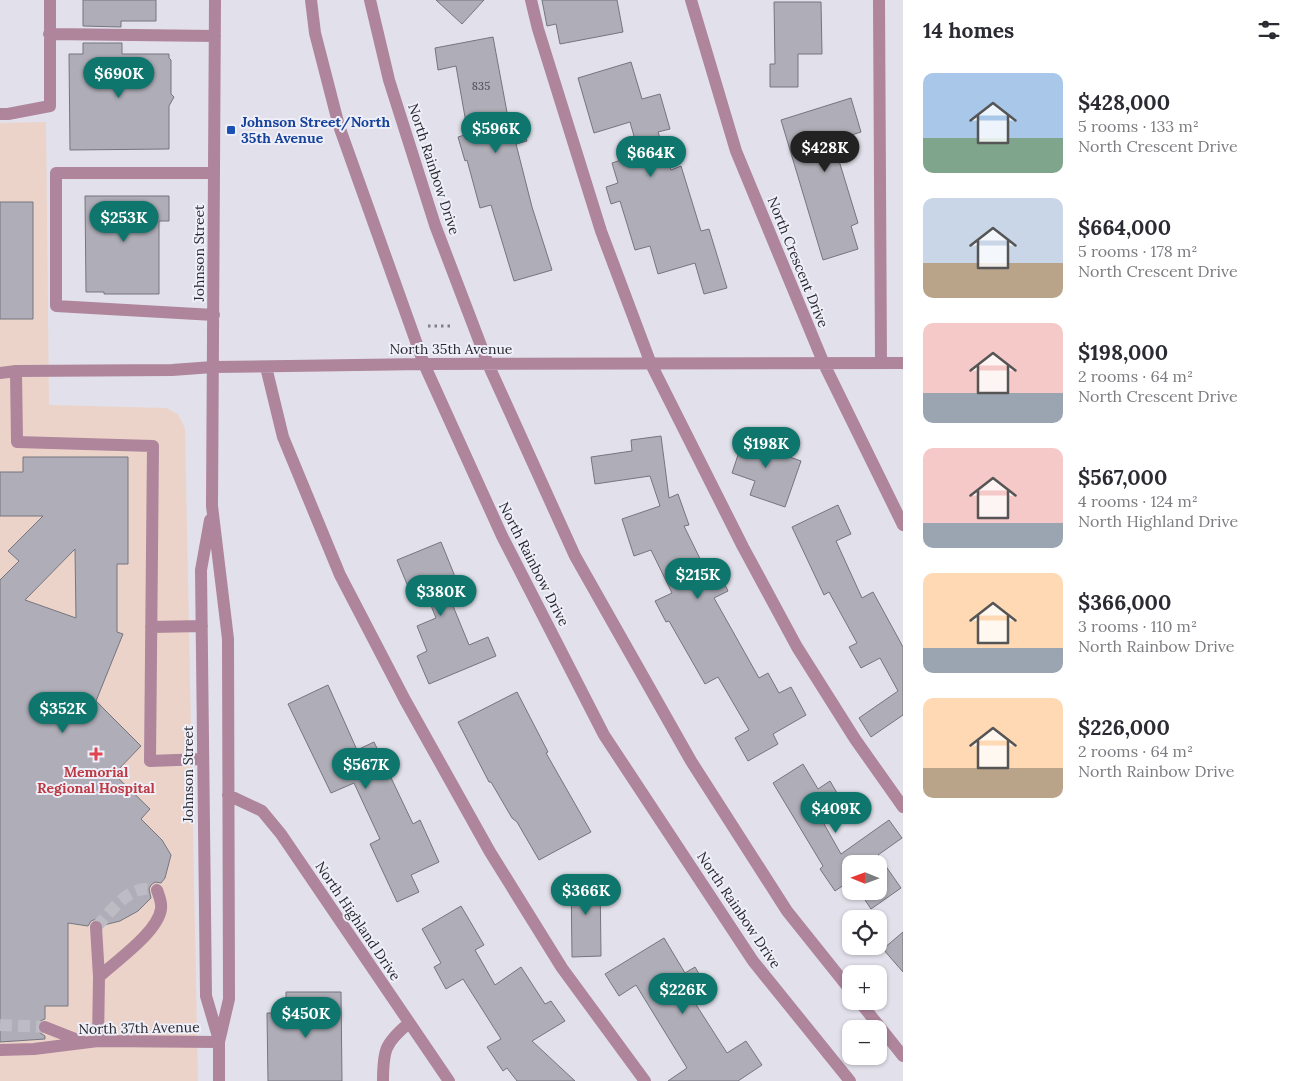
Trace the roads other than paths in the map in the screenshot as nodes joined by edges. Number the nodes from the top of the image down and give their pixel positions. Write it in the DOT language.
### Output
graph roads {
  1 [pos="50,0"];
  2 [pos="215,0"];
  3 [pos="311,0"];
  4 [pos="370,0"];
  5 [pos="531,0"];
  6 [pos="691,0"];
  7 [pos="879,0"];
  8 [pos="49,34"];
  9 [pos="215,36"];
  10 [pos="0,114"];
  11 [pos="214,173"];
  12 [pos="214,315"];
  13 [pos="881,363"];
  14 [pos="903,363"];
  15 [pos="424,364"];
  16 [pos="488,364"];
  17 [pos="651,364"];
  18 [pos="824,364"];
  19 [pos="214,367"];
  20 [pos="266,367"];
  21 [pos="16,371"];
  22 [pos="0,373"];
  23 [pos="212,506"];
  24 [pos="903,525"];
  25 [pos="202,626"];
  26 [pos="151,627"];
  27 [pos="203,759"];
  28 [pos="228,795"];
  29 [pos="903,807"];
  30 [pos="157,890"];
  31 [pos="96,927"];
  32 [pos="99,977"];
  33 [pos="842,980"];
  34 [pos="866,1010"];
  35 [pos="409,1023"];
  36 [pos="45,1027"];
  37 [pos="92,1042"];
  38 [pos="219,1042"];
  39 [pos="0,1050"];
  40 [pos="903,1056"];
  41 [pos="220,1081"];
  42 [pos="383,1081"];
  43 [pos="448,1081"];
  44 [pos="645,1081"];
  45 [pos="850,1081"];
  1 -- 8 [label="street"];
  2 -- 9 [label="street, Johnson Street"];
  3 -- 15 [label="street, North Rainbow Drive"];
  4 -- 16 [label="street, North Rainbow Drive"];
  5 -- 17 [label="street"];
  6 -- 18 [label="street, North Crescent Drive"];
  7 -- 13 [label="street"];
  8 -- 9 [label="street"];
  8 -- 10 [label="street"];
  9 -- 11 [label="street, Johnson Street"];
  11 -- 12 [label="street, Johnson Street"];
  11 -- 12 [label="street"];
  12 -- 19 [label="street, Johnson Street"];
  13 -- 14 [label="street, North 35th Avenue"];
  13 -- 18 [label="street, North 35th Avenue"];
  15 -- 16 [label="street, North 35th Avenue"];
  15 -- 20 [label="street, North 35th Avenue"];
  15 -- 45 [label="street, North Rainbow Drive"];
  16 -- 17 [label="street, North 35th Avenue"];
  16 -- 33 [label="street, North Rainbow Drive"];
  17 -- 18 [label="street, North 35th Avenue"];
  17 -- 29 [label="street"];
  18 -- 24 [label="street, North Crescent Drive"];
  19 -- 20 [label="street, North 35th Avenue"];
  19 -- 21 [label="street, North 35th Avenue"];
  19 -- 23 [label="street, Johnson Street"];
  20 -- 44 [label="street"];
  21 -- 22 [label="street, North 35th Avenue"];
  21 -- 26 [label="street"];
  23 -- 25 [label="street, Johnson Street"];
  23 -- 28 [label="street, Johnson Street"];
  25 -- 26 [label="street"];
  25 -- 27 [label="street, Johnson Street"];
  26 -- 27 [label="street"];
  27 -- 38 [label="street, Johnson Street"];
  28 -- 35 [label="street, North Highland Drive"];
  28 -- 38 [label="street, Johnson Street"];
  30 -- 32 [label="street"];
  31 -- 32 [label="street"];
  32 -- 37 [label="street"];
  34 -- 40 [label="street"];
  35 -- 42 [label="street"];
  35 -- 43 [label="street, North Highland Drive"];
  36 -- 37 [label="street"];
  37 -- 38 [label="street, North 37th Avenue"];
  37 -- 39 [label="street, North 37th Avenue"];
  38 -- 41 [label="street, Johnson Street"];
}
